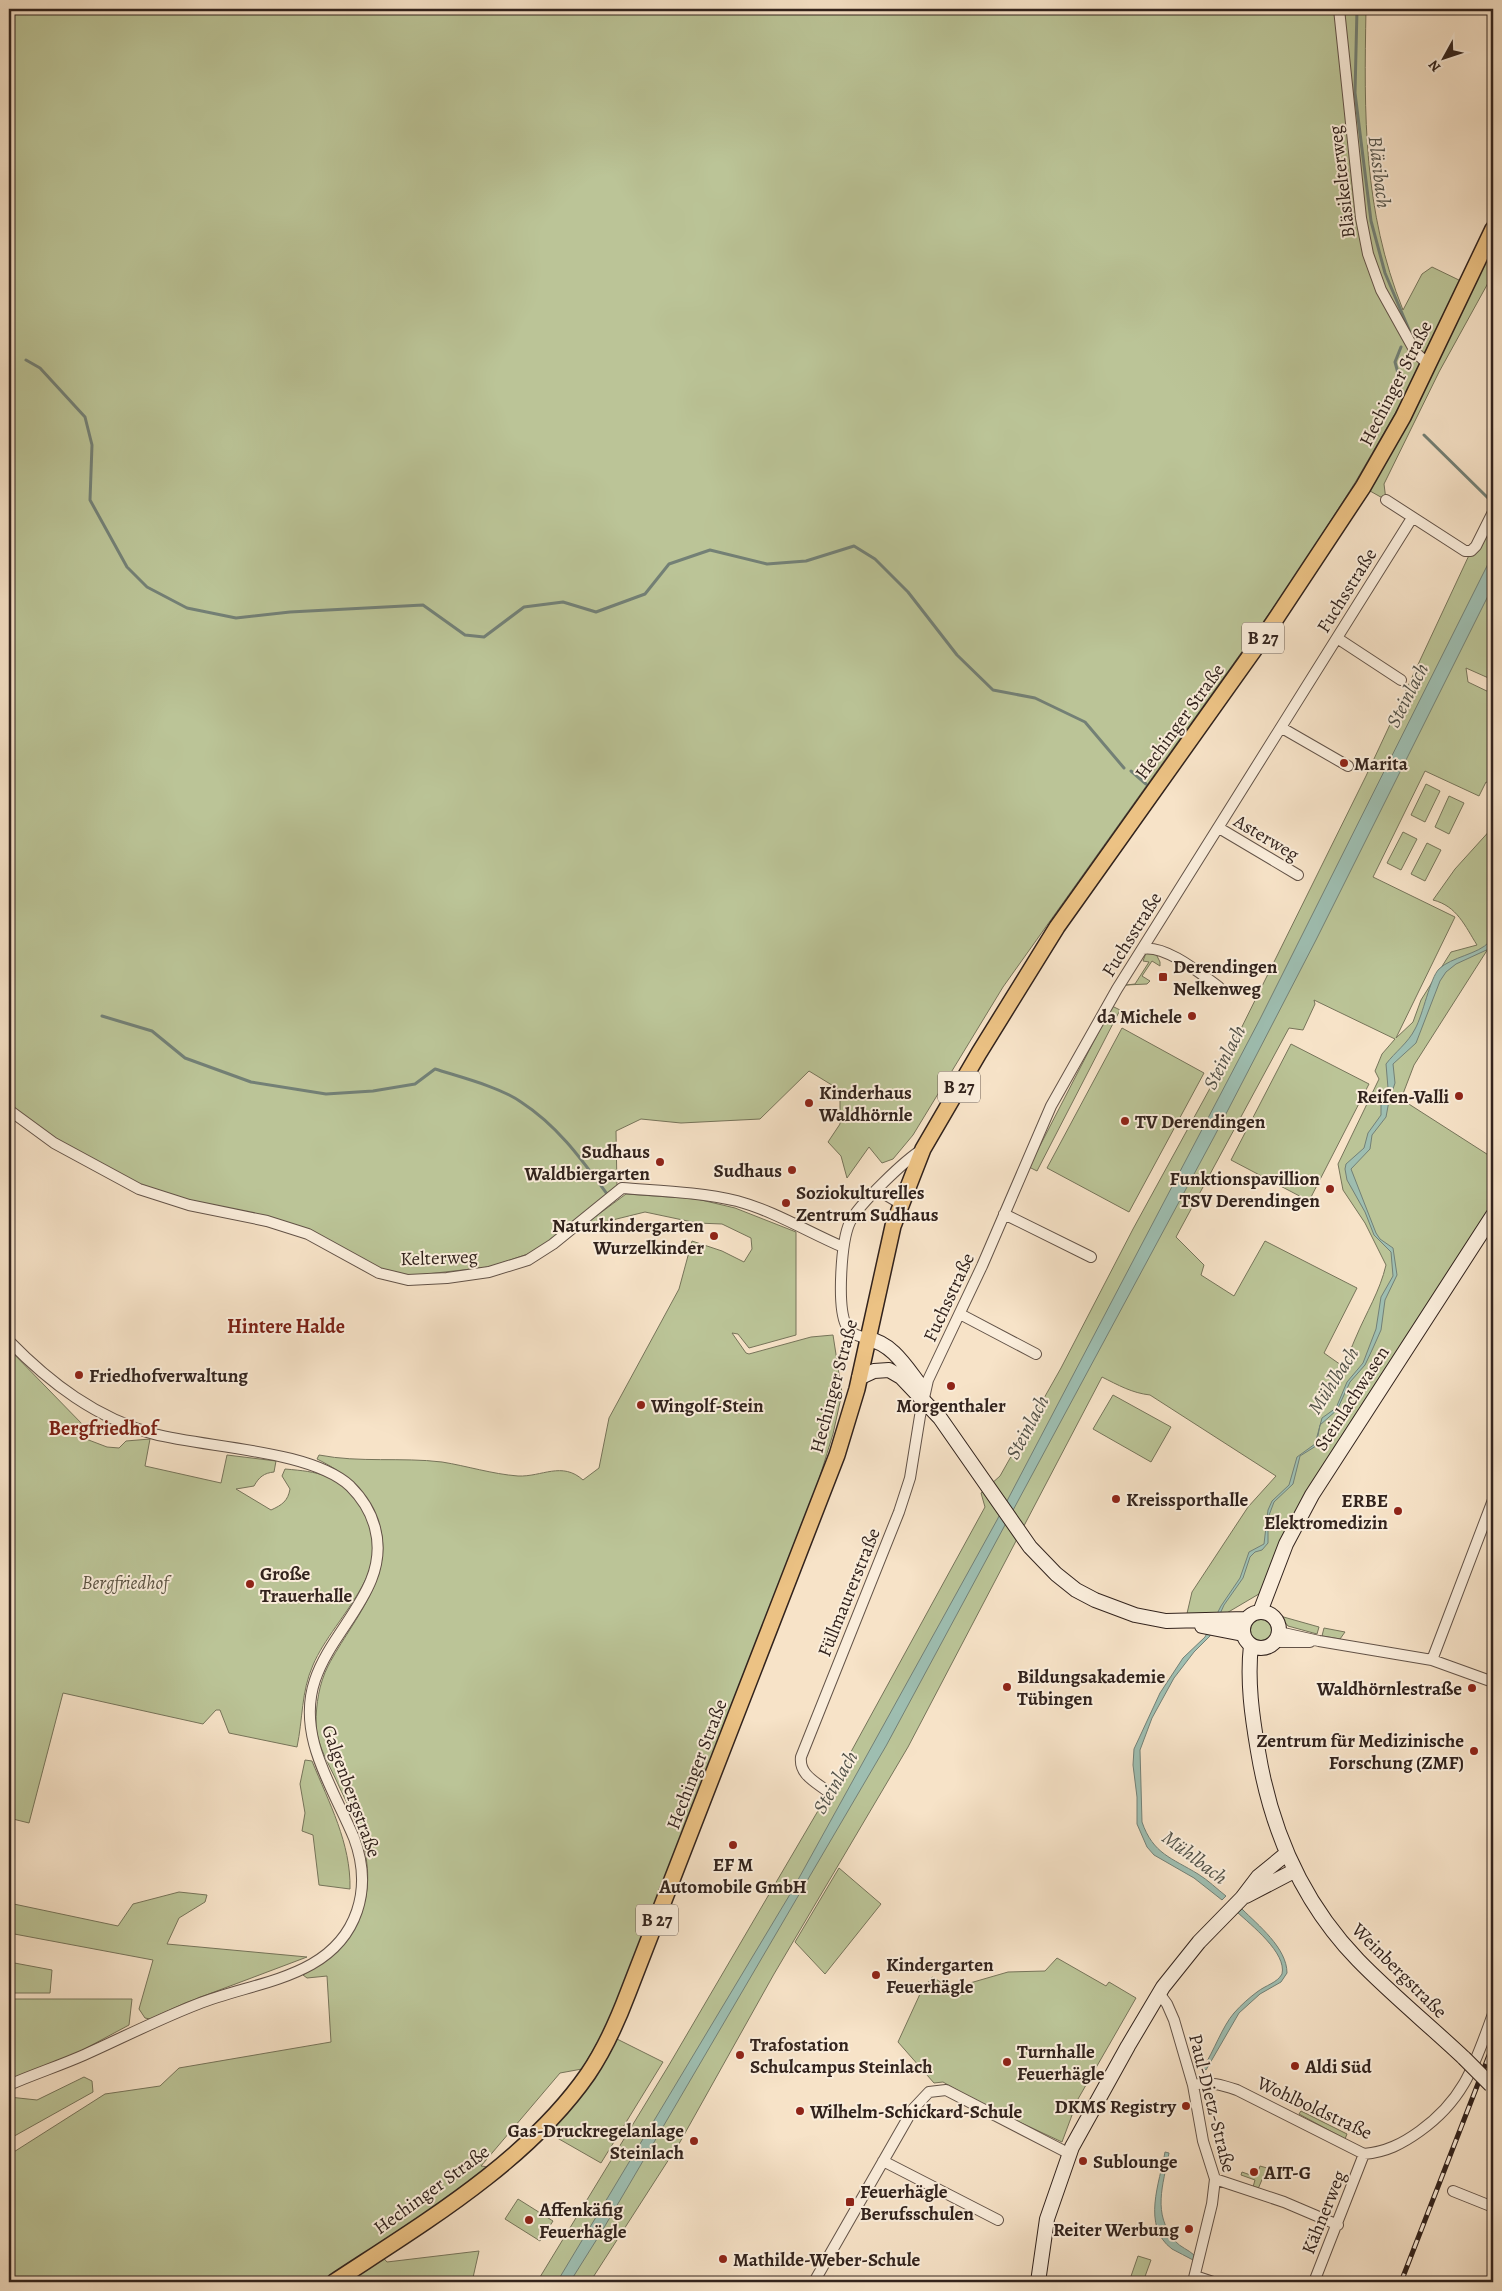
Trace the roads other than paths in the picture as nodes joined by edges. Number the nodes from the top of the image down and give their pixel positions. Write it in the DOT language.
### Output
graph roads {
  1 [pos="1339,9"];
  2 [pos="1493,229"];
  3 [pos="1428,365"];
  4 [pos="1386,500"];
  5 [pos="1493,512"];
  6 [pos="1412,518"];
  7 [pos="1337,638"];
  8 [pos="1401,680"];
  9 [pos="1282,728"];
  10 [pos="1348,766"];
  11 [pos="1219,828"];
  12 [pos="1298,875"];
  13 [pos="1142,949"];
  14 [pos="1219,987"];
  15 [pos="9,1110"];
  16 [pos="924,1149"];
  17 [pos="878,1190"];
  18 [pos="901,1204"];
  19 [pos="1004,1214"];
  20 [pos="1493,1215"];
  21 [pos="842,1247"];
  22 [pos="1091,1257"];
  23 [pos="960,1314"];
  24 [pos="868,1339"];
  25 [pos="9,1341"];
  26 [pos="1036,1354"];
  27 [pos="901,1377"];
  28 [pos="859,1378"];
  29 [pos="924,1396"];
  30 [pos="1493,1500"];
  31 [pos="1260,1612"];
  32 [pos="1246,1619"];
  33 [pos="1222,1625"];
  34 [pos="1277,1637"];
  35 [pos="1253,1647"];
  36 [pos="1432,1660"];
  37 [pos="1493,1682"];
  38 [pos="826,1790"];
  39 [pos="1286,1854"];
  40 [pos="1294,1871"];
  41 [pos="1242,1898"];
  42 [pos="1159,1994"];
  43 [pos="1493,2014"];
  44 [pos="9,2085"];
  45 [pos="1194,2085"];
  46 [pos="1492,2087"];
  47 [pos="1070,2154"];
  48 [pos="1364,2154"];
  49 [pos="883,2162"];
  50 [pos="1216,2179"];
  51 [pos="1453,2191"];
  52 [pos="1493,2207"];
  53 [pos="998,2220"];
  54 [pos="1338,2225"];
  55 [pos="1194,2279"];
  56 [pos="334,2282"];
  57 [pos="814,2282"];
  58 [pos="1038,2282"];
  59 [pos="1212,2282"];
  60 [pos="1314,2282"];
  1 -- 3 [label="street, Bläsikelterweg"];
  2 -- 3 [label="main road, Hechinger Straße / B 27"];
  3 -- 16 [label="main road, Hechinger Straße / B 27"];
  4 -- 6 [label="street"];
  5 -- 6 [label="street"];
  6 -- 7 [label="street, Fuchsstraße"];
  7 -- 8 [label="street"];
  7 -- 9 [label="street, Fuchsstraße"];
  9 -- 10 [label="street"];
  9 -- 11 [label="street, Fuchsstraße"];
  11 -- 12 [label="street, Asterweg"];
  11 -- 13 [label="street, Fuchsstraße"];
  13 -- 14 [label="street"];
  13 -- 19 [label="street, Fuchsstraße"];
  15 -- 21 [label="street, Kelterweg"];
  16 -- 17 [label="street, Hechinger Straße"];
  16 -- 18 [label="main road, Hechinger Straße / B 27"];
  17 -- 18 [label="street"];
  17 -- 21 [label="street, Hechinger Straße"];
  18 -- 24 [label="main road, Hechinger Straße / B 27"];
  19 -- 22 [label="street"];
  19 -- 23 [label="street, Fuchsstraße"];
  20 -- 31 [label="street, Steinlachwasen"];
  21 -- 24 [label="street, Hechinger Straße"];
  23 -- 26 [label="street"];
  23 -- 29 [label="street, Fuchsstraße"];
  24 -- 27 [label="street"];
  24 -- 28 [label="main road, Hechinger Straße / B 27"];
  24 -- 29 [label="street"];
  25 -- 44 [label="street, Galgenbergstraße"];
  27 -- 28 [label="street"];
  27 -- 29 [label="street"];
  28 -- 56 [label="main road, Hechinger Straße / B 27"];
  29 -- 33 [label="street"];
  29 -- 38 [label="street, Füllmaurerstraße"];
  30 -- 36 [label="street"];
  31 -- 32 [label="street"];
  31 -- 34 [label="street"];
  32 -- 33 [label="street"];
  32 -- 35 [label="street"];
  33 -- 35 [label="street"];
  34 -- 35 [label="street"];
  34 -- 36 [label="street"];
  35 -- 39 [label="street, Weinbergstraße"];
  36 -- 37 [label="street"];
  39 -- 40 [label="street, Weinbergstraße"];
  39 -- 41 [label="street"];
  40 -- 41 [label="street"];
  40 -- 46 [label="street, Weinbergstraße, bridge"];
  41 -- 42 [label="street"];
  42 -- 45 [label="street, Paul-Dietz-Straße"];
  42 -- 47 [label="street"];
  43 -- 48 [label="street, Wohlboldstraße"];
  45 -- 48 [label="street, Wohlboldstraße"];
  45 -- 50 [label="street, Paul-Dietz-Straße"];
  47 -- 49 [label="street"];
  47 -- 58 [label="street"];
  48 -- 54 [label="street, Kähnerweg"];
  49 -- 53 [label="street"];
  49 -- 57 [label="street"];
  50 -- 54 [label="street"];
  50 -- 55 [label="street, Paul-Dietz-Straße"];
  51 -- 52 [label="street"];
  54 -- 60 [label="street, Kähnerweg"];
  55 -- 59 [label="street"];
}
